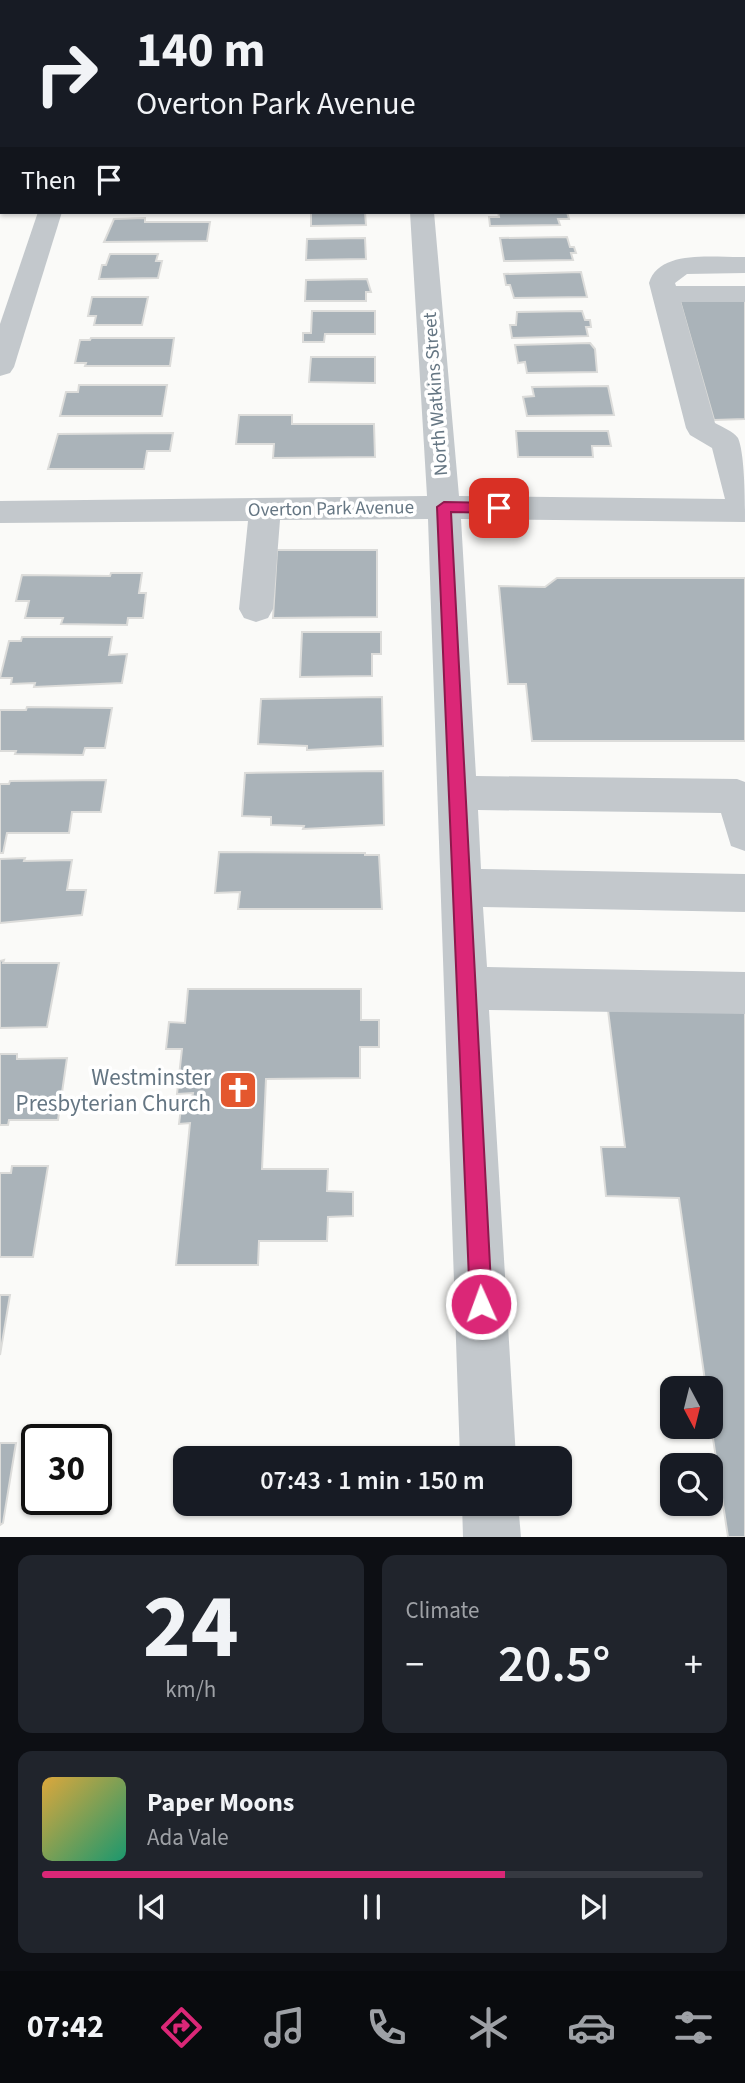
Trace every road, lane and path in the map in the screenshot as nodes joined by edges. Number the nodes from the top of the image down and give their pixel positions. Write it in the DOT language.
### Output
graph roads {
  1 [pos="49,214"];
  2 [pos="422,214"];
  3 [pos="745,265"];
  4 [pos="665,294"];
  5 [pos="745,294"];
  6 [pos="0,367"];
  7 [pos="736,438"];
  8 [pos="444,507"];
  9 [pos="265,509"];
  10 [pos="745,511"];
  11 [pos="0,512"];
  12 [pos="256,610"];
  13 [pos="457,793"];
  14 [pos="745,833"];
  15 [pos="462,888"];
  16 [pos="745,893"];
  17 [pos="467,988"];
  18 [pos="745,993"];
  19 [pos="487,1446"];
  20 [pos="491,1516"];
  21 [pos="492,1537"];
  1 -- 6 [label="street"];
  2 -- 8 [label="street, North Watkins Street"];
  3 -- 4 [label="street"];
  4 -- 5 [label="street"];
  4 -- 7 [label="street"];
  7 -- 10 [label="street"];
  8 -- 9 [label="street, Overton Park Avenue"];
  8 -- 10 [label="street, Overton Park Avenue"];
  8 -- 13 [label="street, North Watkins Street"];
  9 -- 11 [label="street, Overton Park Avenue"];
  9 -- 12 [label="street"];
  13 -- 14 [label="street"];
  13 -- 15 [label="street, North Watkins Street"];
  15 -- 16 [label="street"];
  15 -- 17 [label="street, North Watkins Street"];
  17 -- 18 [label="street"];
  17 -- 19 [label="street, North Watkins Street"];
  20 -- 21 [label="street"];
}
